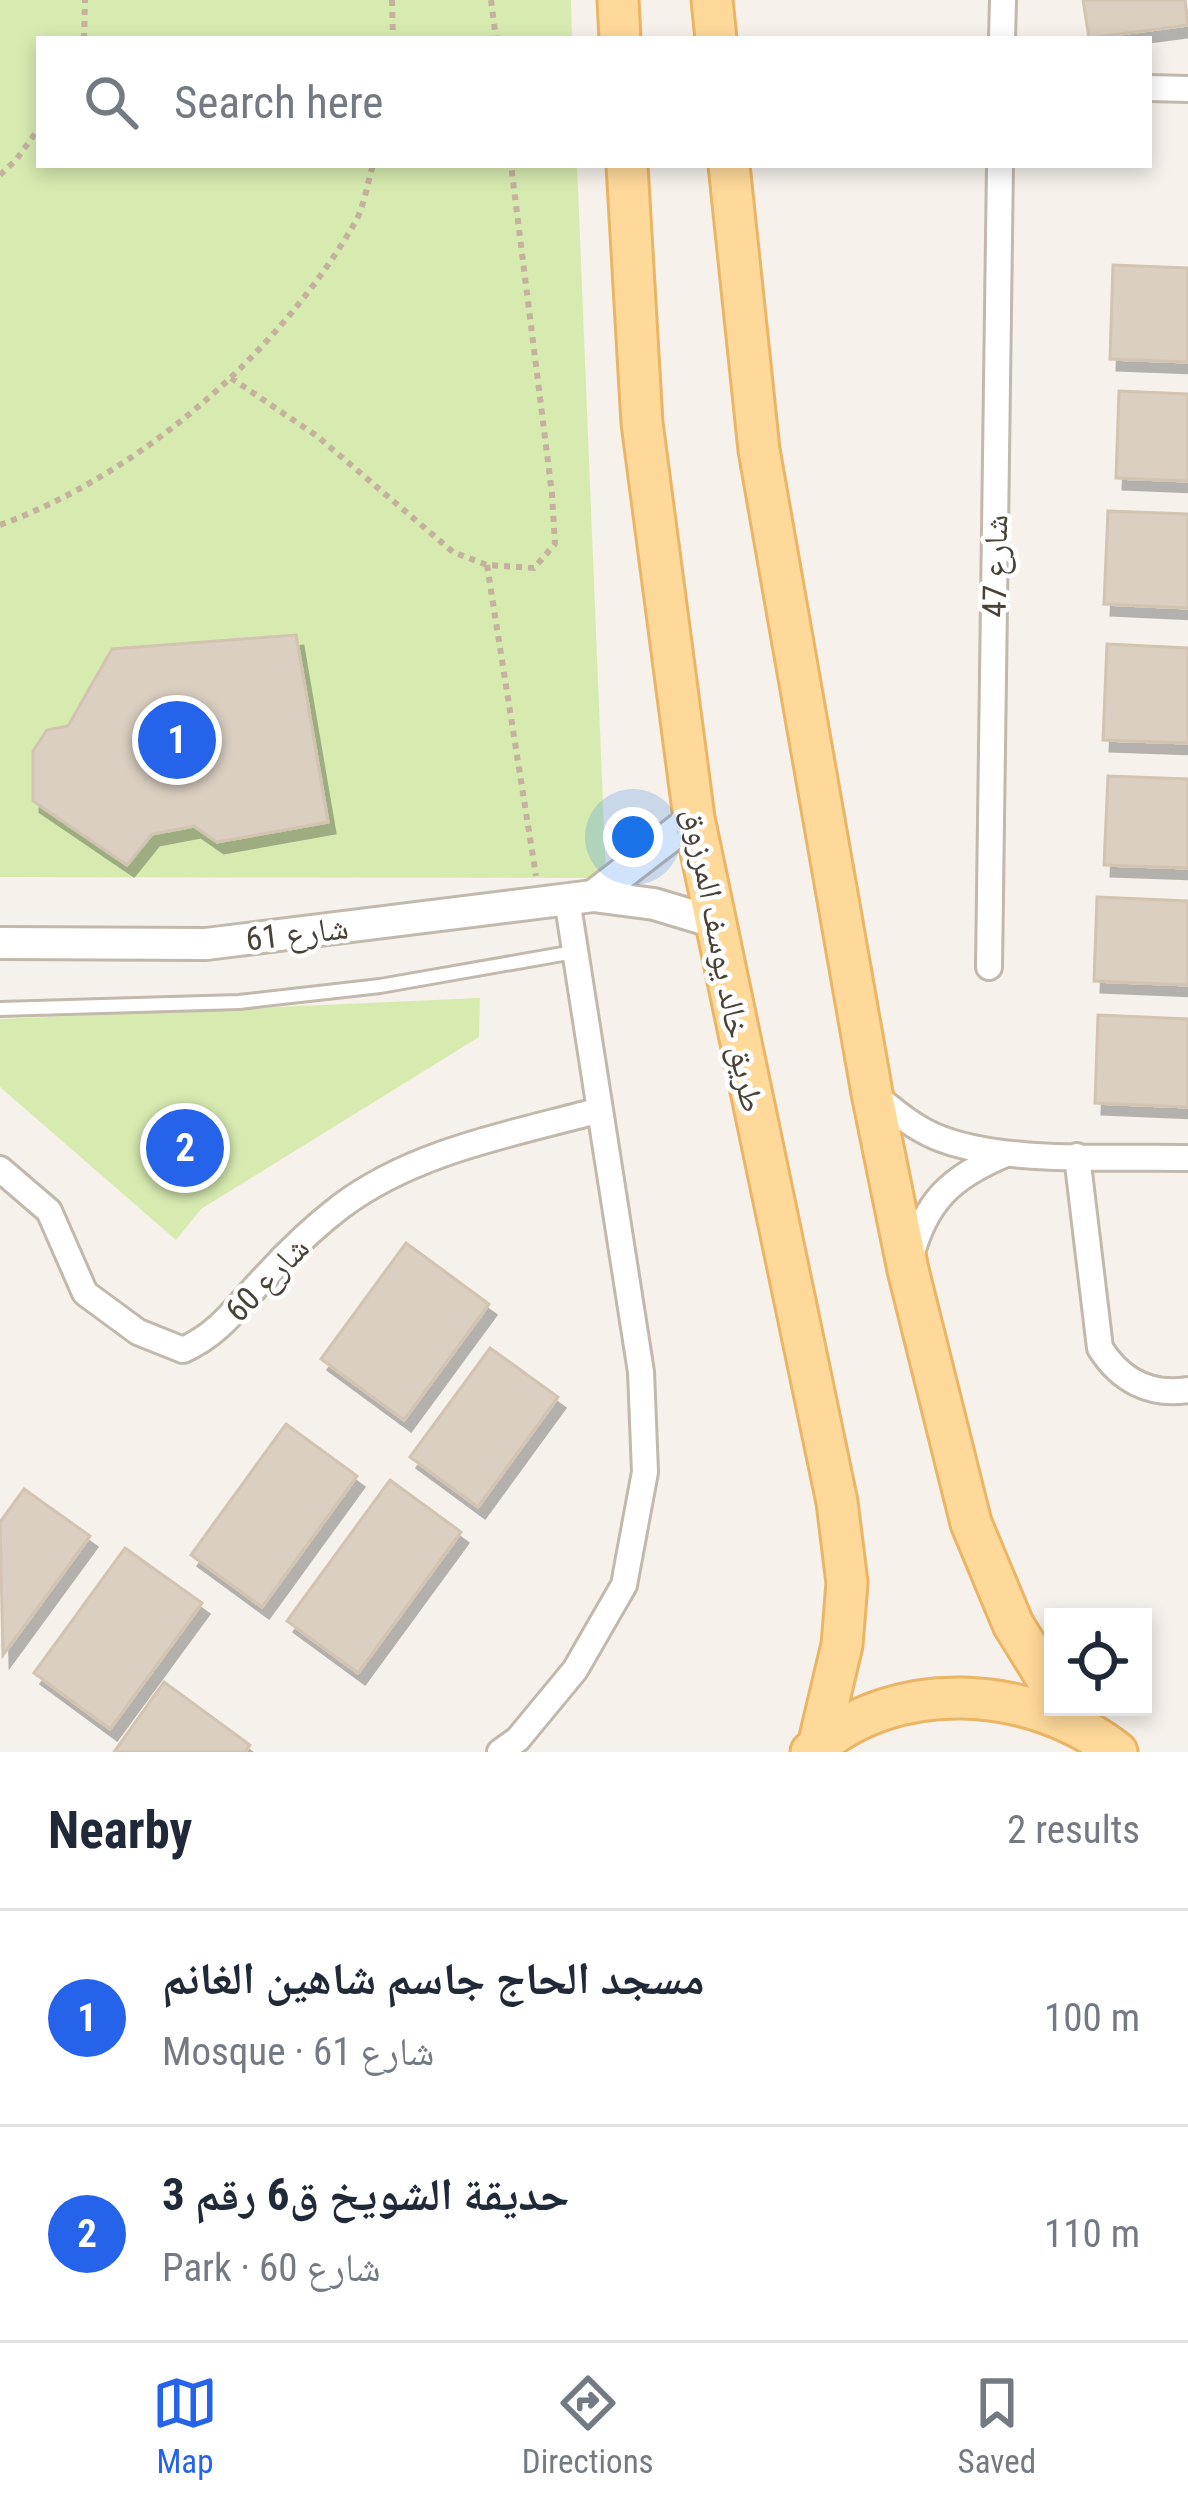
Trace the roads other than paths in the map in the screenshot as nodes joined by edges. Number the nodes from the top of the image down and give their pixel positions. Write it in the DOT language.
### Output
graph roads {
  1 [pos="618,0"];
  2 [pos="712,0"];
  3 [pos="1003,0"];
  4 [pos="620,36"];
  5 [pos="716,36"];
  6 [pos="1002,36"];
  7 [pos="1152,88"];
  8 [pos="1188,89"];
  9 [pos="627,168"];
  10 [pos="729,168"];
  11 [pos="1000,168"];
  12 [pos="694,818"];
  13 [pos="567,899"];
  14 [pos="714,922"];
  15 [pos="0,943"];
  16 [pos="574,952"];
  17 [pos="989,967"];
  18 [pos="0,1009"];
  19 [pos="872,1093"];
  20 [pos="600,1110"];
  21 [pos="1008,1153"];
  22 [pos="1077,1156"];
  23 [pos="1188,1158"];
  24 [pos="0,1168"];
  25 [pos="908,1270"];
  26 [pos="1188,1390"];
  27 [pos="1044,1674"];
  28 [pos="1044,1709"];
  29 [pos="1070,1716"];
  30 [pos="815,1749"];
  31 [pos="1120,1751"];
  32 [pos="500,1752"];
  1 -- 4 [label="main road"];
  2 -- 5 [label="main road"];
  3 -- 6 [label="street"];
  7 -- 8 [label="street"];
  9 -- 12 [label="main road, طريق خالد يوسف المرزوق"];
  10 -- 19 [label="main road"];
  11 -- 17 [label="street, شارع 47"];
  12 -- 13 [label="street"];
  12 -- 14 [label="main road, طريق خالد يوسف المرزوق"];
  13 -- 14 [label="street, شارع 61"];
  13 -- 15 [label="street, شارع 61"];
  13 -- 16 [label="street"];
  14 -- 30 [label="main road, طريق خالد يوسف المرزوق"];
  16 -- 18 [label="lane"];
  16 -- 20 [label="street"];
  19 -- 21 [label="street"];
  19 -- 25 [label="main road"];
  20 -- 24 [label="street, شارع 60"];
  20 -- 32 [label="street"];
  21 -- 22 [label="street"];
  21 -- 25 [label="street"];
  22 -- 23 [label="street"];
  22 -- 26 [label="street"];
  25 -- 27 [label="main road"];
  28 -- 30 [label="main road"];
  29 -- 31 [label="main road"];
}
